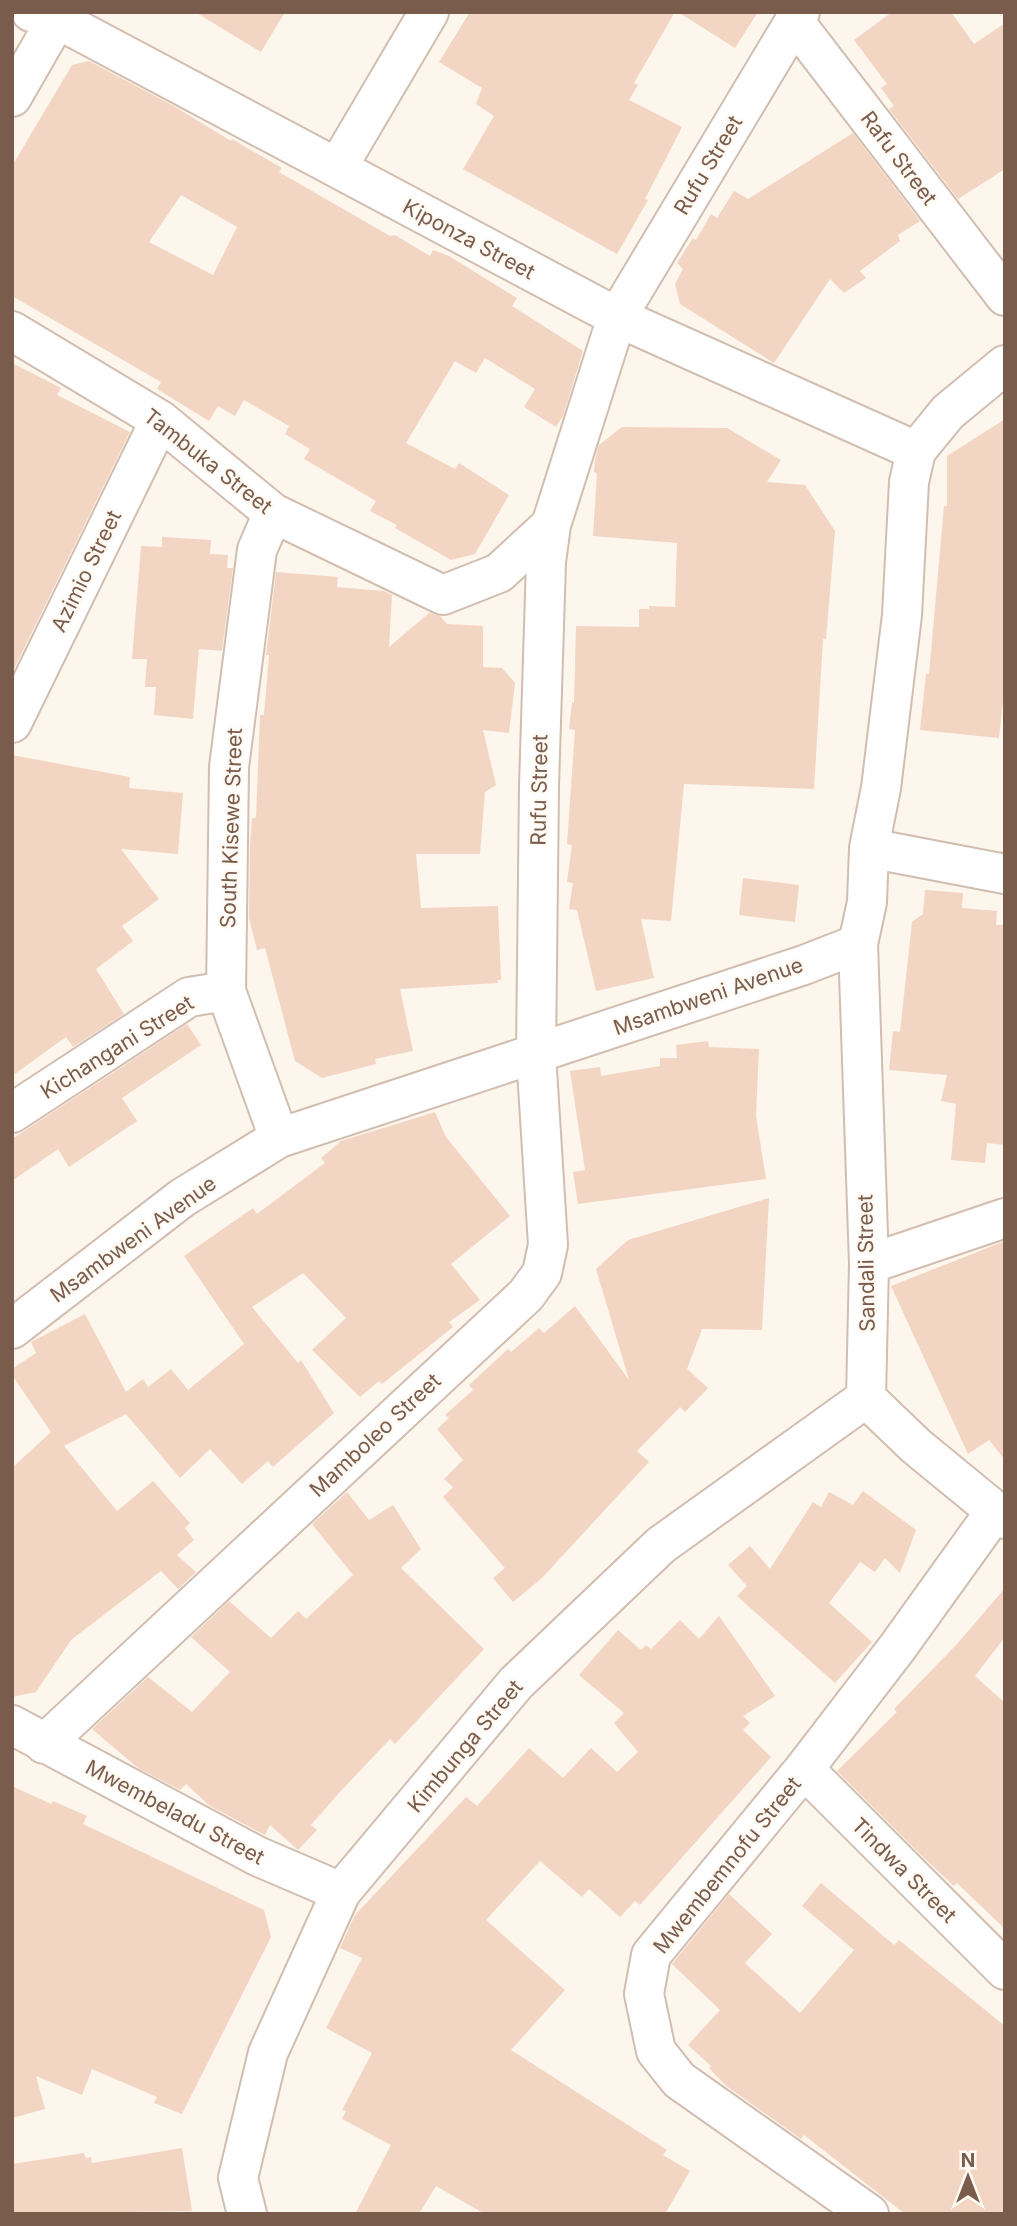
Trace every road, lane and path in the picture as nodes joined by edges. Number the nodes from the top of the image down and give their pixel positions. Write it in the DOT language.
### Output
graph roads {
  1 [pos="429,12"];
  2 [pos="50,15"];
  3 [pos="797,17"];
  4 [pos="12,97"];
  5 [pos="337,168"];
  6 [pos="1005,296"];
  7 [pos="617,317"];
  8 [pos="12,331"];
  9 [pos="1005,365"];
  10 [pos="160,420"];
  11 [pos="916,451"];
  12 [pos="273,513"];
  13 [pos="551,525"];
  14 [pos="12,723"];
  15 [pos="869,848"];
  16 [pos="1005,874"];
  17 [pos="858,944"];
  18 [pos="226,991"];
  19 [pos="536,1054"];
  20 [pos="12,1113"];
  21 [pos="279,1138"];
  22 [pos="1005,1218"];
  23 [pos="869,1264"];
  24 [pos="12,1329"];
  25 [pos="866,1398"];
  26 [pos="1000,1516"];
  27 [pos="28,1734"];
  28 [pos="804,1769"];
  29 [pos="341,1892"];
  30 [pos="1005,1970"];
  31 [pos="247,2214"];
  32 [pos="869,2214"];
  1 -- 5 [label="street"];
  2 -- 4 [label="street"];
  2 -- 5 [label="street, Kiponza Street"];
  3 -- 6 [label="street, Rafu Street"];
  3 -- 7 [label="street, Rufu Street"];
  5 -- 7 [label="street, Kiponza Street"];
  7 -- 11 [label="street, Kiponza Street"];
  7 -- 13 [label="street, Rufu Street"];
  8 -- 10 [label="street, Tambuka Street"];
  9 -- 11 [label="street"];
  10 -- 12 [label="street, Tambuka Street"];
  10 -- 14 [label="street, Azimio Street"];
  11 -- 15 [label="street"];
  12 -- 13 [label="street, Tambuka Street"];
  12 -- 18 [label="street, South Kisewe Street"];
  13 -- 19 [label="street, Rufu Street"];
  15 -- 16 [label="street"];
  15 -- 17 [label="street"];
  17 -- 19 [label="street, Msambweni Avenue"];
  17 -- 23 [label="street, Sandali Street"];
  18 -- 20 [label="street, Kichangani Street"];
  18 -- 21 [label="street, South Kisewe Street"];
  19 -- 21 [label="street, Msambweni Avenue"];
  19 -- 27 [label="street, Mamboleo Street"];
  21 -- 24 [label="street, Msambweni Avenue"];
  22 -- 23 [label="street"];
  23 -- 25 [label="street, Sandali Street"];
  25 -- 26 [label="street"];
  25 -- 29 [label="street, Kimbunga Street"];
  26 -- 28 [label="street, Mwembemnofu Street"];
  27 -- 29 [label="street, Mwembeladu Street"];
  28 -- 30 [label="street, Tindwa Street"];
  28 -- 32 [label="street, Mwembemnofu Street"];
  29 -- 31 [label="street, Kimbunga Street"];
}
